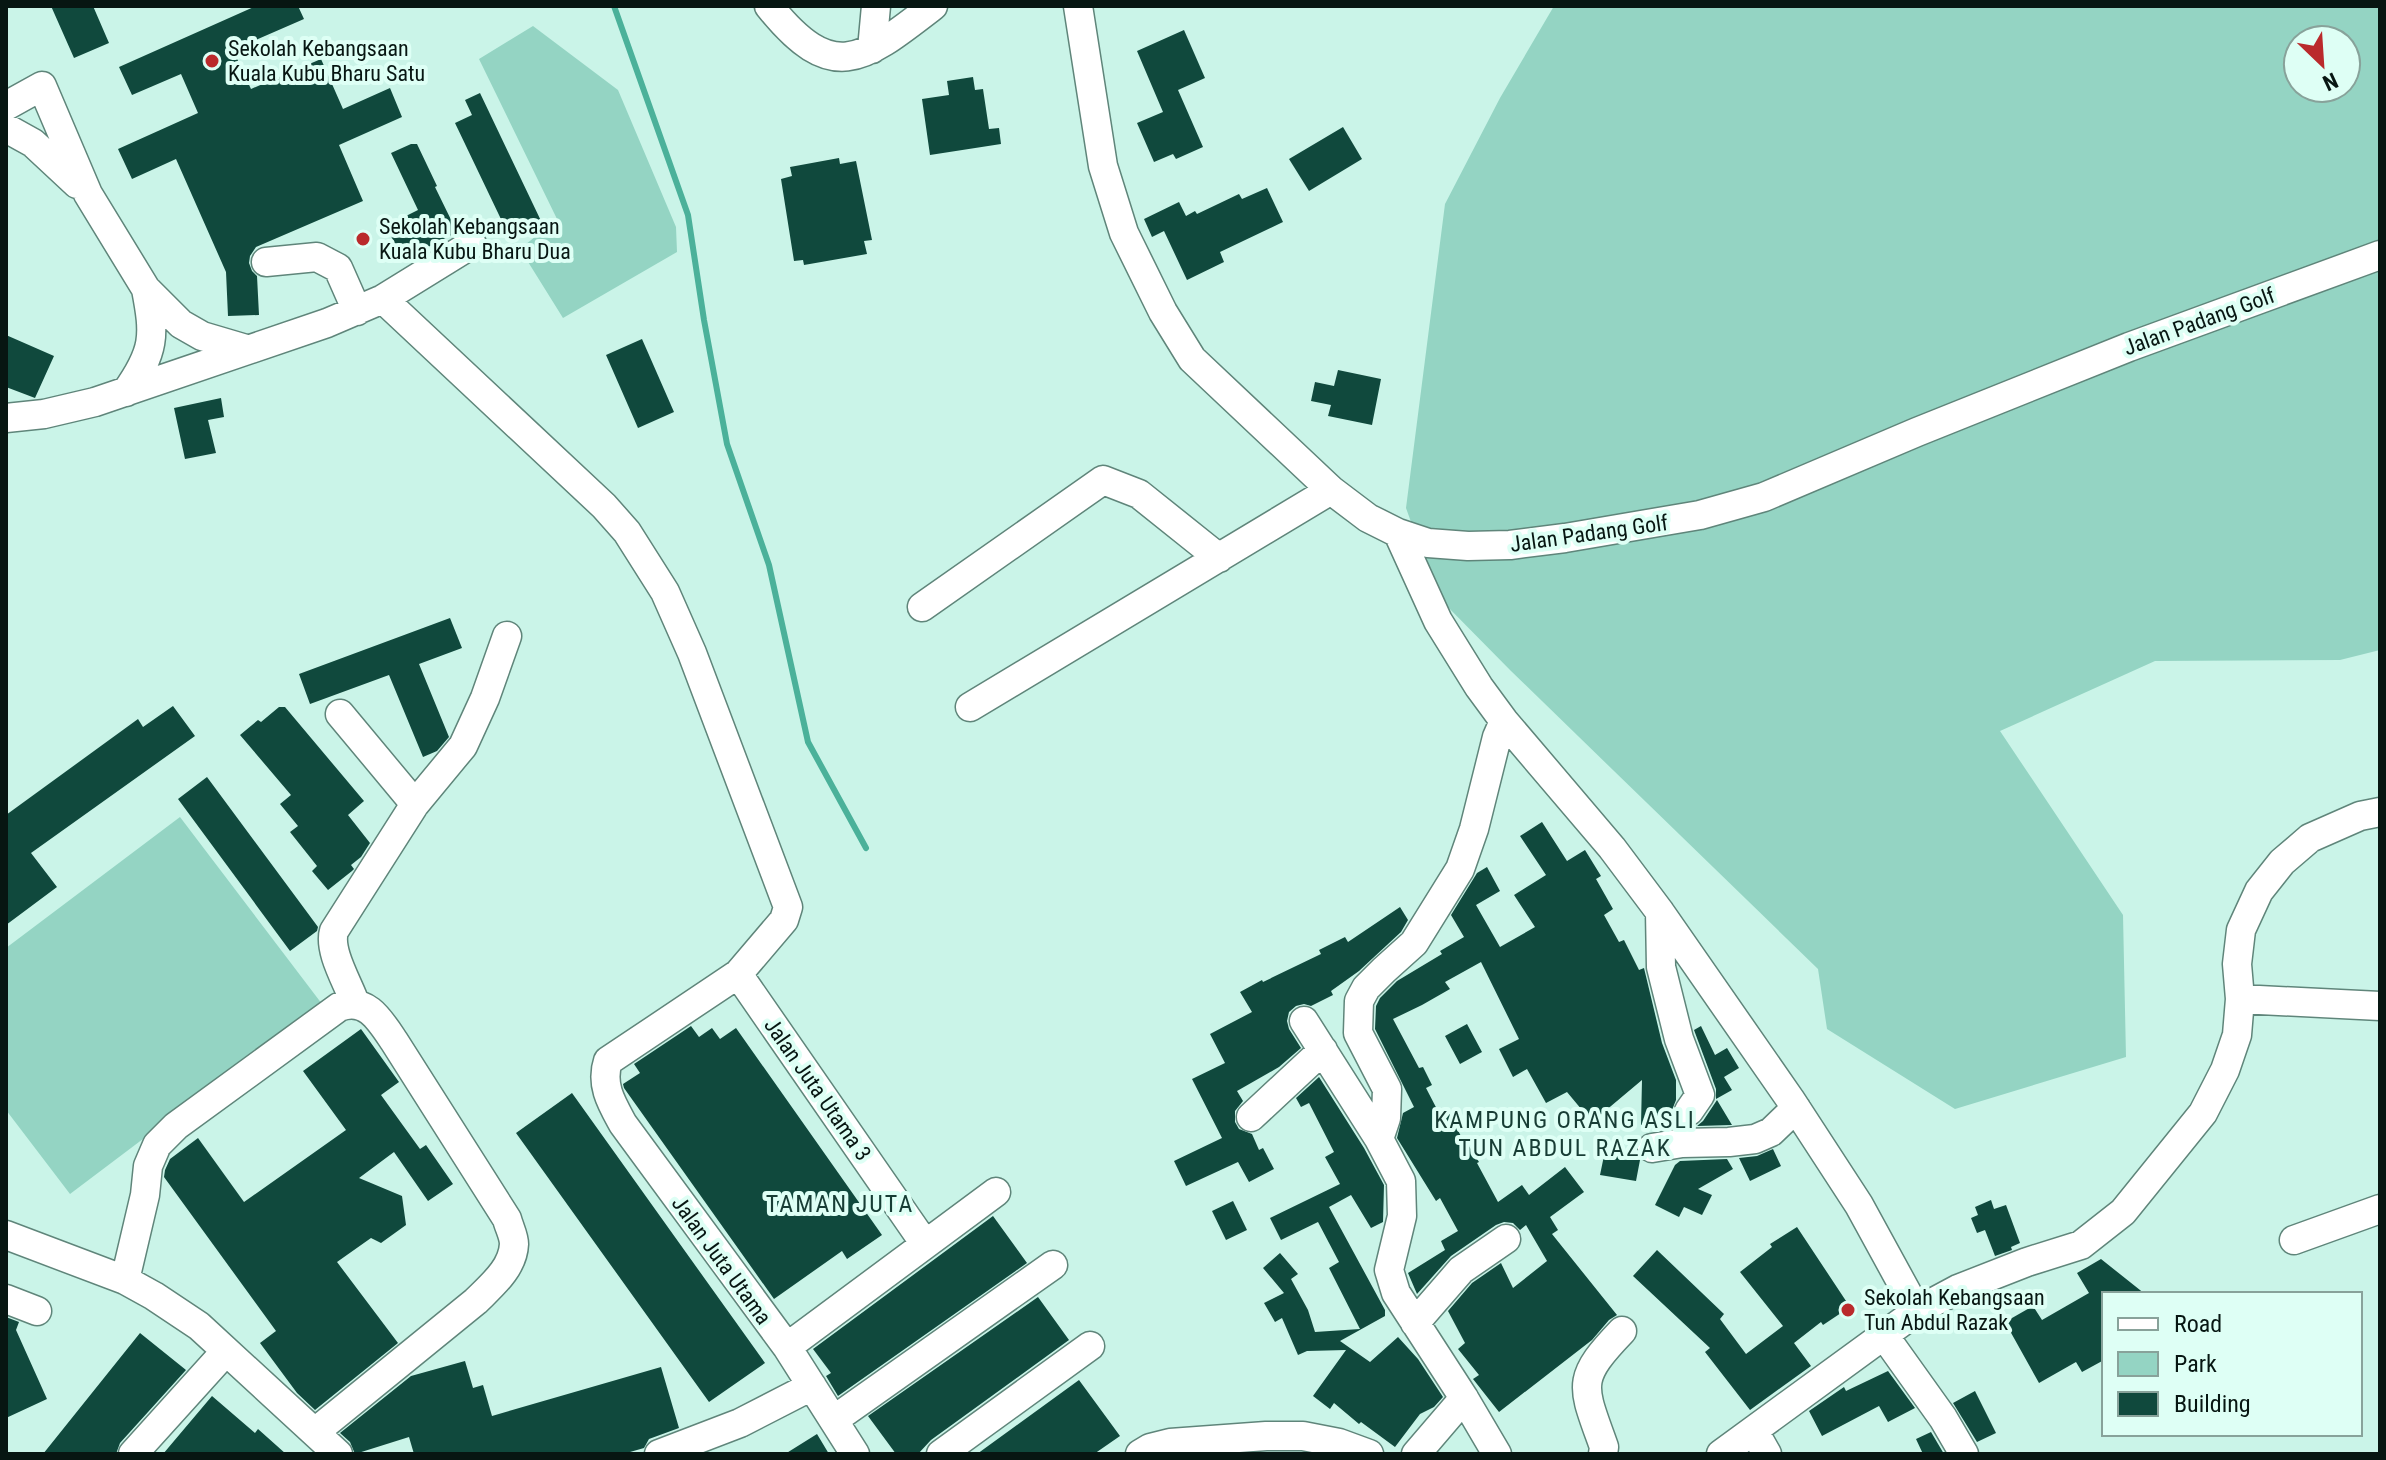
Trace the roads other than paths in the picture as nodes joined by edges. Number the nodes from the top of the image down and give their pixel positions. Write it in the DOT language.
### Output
graph roads {
  1 [pos="769,6"];
  2 [pos="876,6"];
  3 [pos="933,6"];
  4 [pos="1078,6"];
  5 [pos="872,49"];
  6 [pos="6,106"];
  7 [pos="6,128"];
  8 [pos="88,194"];
  9 [pos="472,244"];
  10 [pos="2380,255"];
  11 [pos="266,262"];
  12 [pos="146,289"];
  13 [pos="383,299"];
  14 [pos="357,311"];
  15 [pos="246,349"];
  16 [pos="126,392"];
  17 [pos="6,418"];
  18 [pos="1331,490"];
  19 [pos="1398,533"];
  20 [pos="1219,558"];
  21 [pos="922,607"];
  22 [pos="507,636"];
  23 [pos="970,707"];
  24 [pos="340,714"];
  25 [pos="1504,721"];
  26 [pos="415,804"];
  27 [pos="2380,812"];
  28 [pos="1660,912"];
  29 [pos="738,974"];
  30 [pos="2240,999"];
  31 [pos="355,1003"];
  32 [pos="2380,1006"];
  33 [pos="1304,1021"];
  34 [pos="1323,1050"];
  35 [pos="1796,1108"];
  36 [pos="1689,1111"];
  37 [pos="1251,1117"];
  38 [pos="1379,1139"];
  39 [pos="1652,1148"];
  40 [pos="996,1192"];
  41 [pos="2380,1209"];
  42 [pos="6,1235"];
  43 [pos="1506,1239"];
  44 [pos="2294,1240"];
  45 [pos="925,1244"];
  46 [pos="1053,1265"];
  47 [pos="125,1280"];
  48 [pos="6,1299"];
  49 [pos="37,1311"];
  50 [pos="1917,1311"];
  51 [pos="1415,1323"];
  52 [pos="1622,1331"];
  53 [pos="1883,1334"];
  54 [pos="1090,1346"];
  55 [pos="787,1347"];
  56 [pos="226,1351"];
  57 [pos="812,1386"];
  58 [pos="1464,1398"];
  59 [pos="835,1419"];
  60 [pos="315,1432"];
  61 [pos="1760,1442"];
  62 [pos="1153,1448"];
  63 [pos="336,1453"];
  64 [pos="133,1454"];
  65 [pos="659,1454"];
  66 [pos="855,1454"];
  67 [pos="941,1454"];
  68 [pos="1369,1454"];
  69 [pos="1416,1454"];
  70 [pos="1497,1454"];
  71 [pos="1603,1454"];
  72 [pos="1721,1454"];
  73 [pos="1964,1454"];
  1 -- 5 [label="street"];
  2 -- 5 [label="street"];
  3 -- 5 [label="street"];
  4 -- 18 [label="street, Jalan Padang Golf"];
  6 -- 8 [label="street"];
  7 -- 8 [label="street"];
  8 -- 12 [label="street"];
  9 -- 13 [label="street"];
  10 -- 19 [label="street, Jalan Padang Golf"];
  11 -- 14 [label="street"];
  12 -- 15 [label="street"];
  12 -- 16 [label="street"];
  13 -- 14 [label="street"];
  13 -- 29 [label="street"];
  14 -- 15 [label="street"];
  15 -- 16 [label="street"];
  16 -- 17 [label="street"];
  18 -- 19 [label="street, Jalan Padang Golf"];
  18 -- 20 [label="street"];
  19 -- 25 [label="street"];
  20 -- 21 [label="street"];
  20 -- 23 [label="street"];
  22 -- 26 [label="street"];
  24 -- 26 [label="street"];
  25 -- 28 [label="street"];
  25 -- 38 [label="street"];
  26 -- 31 [label="street"];
  27 -- 30 [label="street"];
  28 -- 35 [label="street"];
  28 -- 36 [label="street"];
  29 -- 45 [label="street, Jalan Juta Utama 3"];
  29 -- 55 [label="street, Jalan Juta Utama"];
  30 -- 32 [label="street"];
  30 -- 50 [label="street"];
  31 -- 47 [label="street"];
  31 -- 60 [label="street"];
  33 -- 34 [label="street"];
  34 -- 37 [label="street"];
  34 -- 38 [label="street"];
  35 -- 39 [label="street"];
  35 -- 50 [label="street"];
  38 -- 51 [label="street"];
  40 -- 45 [label="street"];
  41 -- 44 [label="street"];
  42 -- 47 [label="street"];
  43 -- 51 [label="street"];
  45 -- 55 [label="street"];
  46 -- 59 [label="street"];
  47 -- 56 [label="street"];
  48 -- 49 [label="street"];
  50 -- 53 [label="street"];
  51 -- 58 [label="street"];
  52 -- 71 [label="street"];
  53 -- 61 [label="street"];
  53 -- 73 [label="street"];
  54 -- 67 [label="street"];
  55 -- 57 [label="street, Jalan Juta Utama"];
  56 -- 60 [label="street"];
  56 -- 64 [label="street"];
  57 -- 59 [label="street, Jalan Juta Utama"];
  57 -- 65 [label="street"];
  58 -- 69 [label="street"];
  58 -- 70 [label="street"];
  59 -- 66 [label="street, Jalan Juta Utama"];
  60 -- 63 [label="street"];
  61 -- 72 [label="street"];
  62 -- 68 [label="street"];
}
